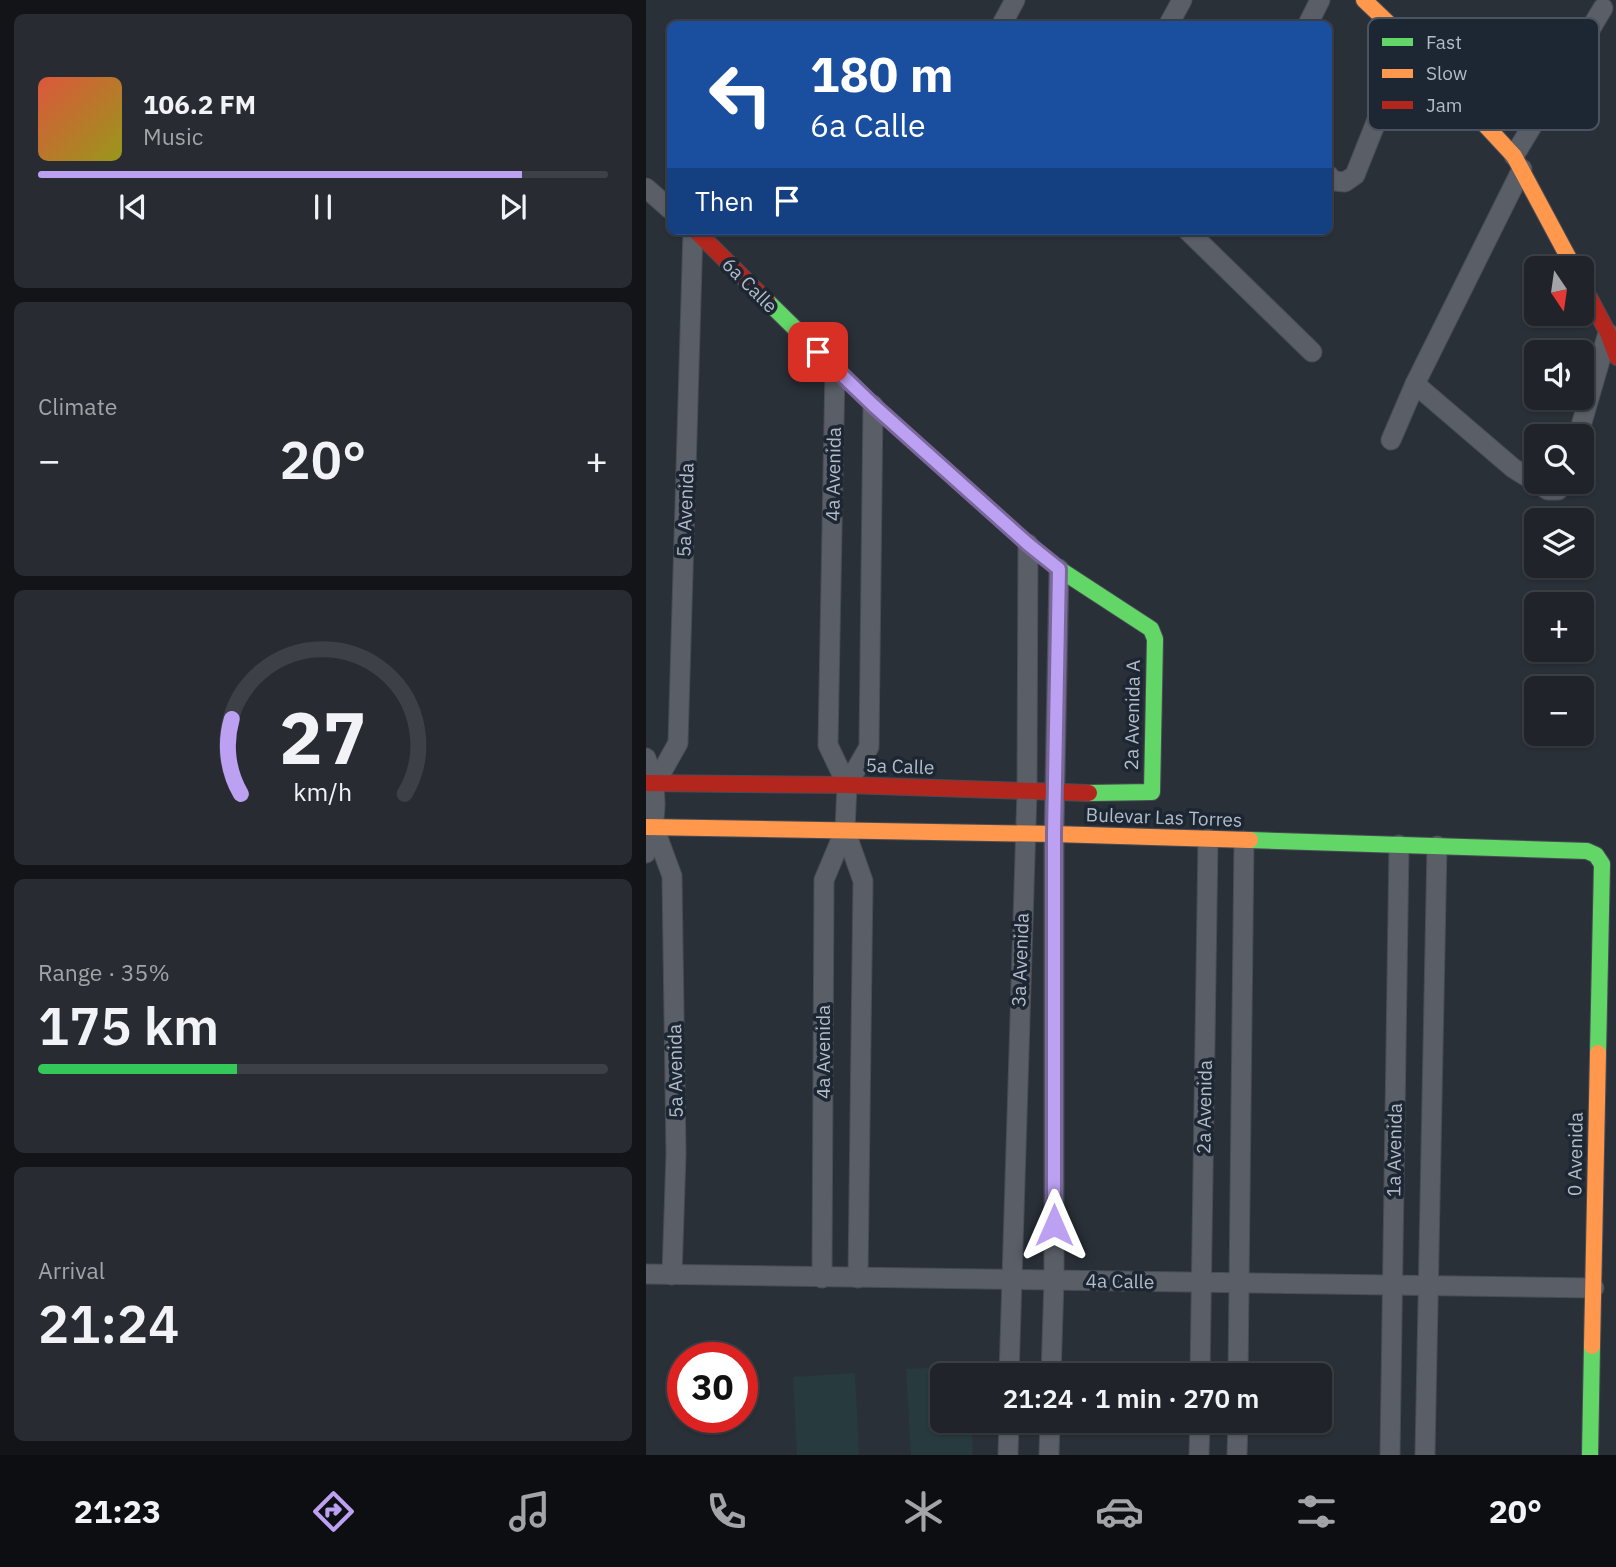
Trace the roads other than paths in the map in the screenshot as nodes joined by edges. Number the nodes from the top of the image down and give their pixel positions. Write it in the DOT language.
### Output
graph roads {
  1 [pos="1015,0"];
  2 [pos="1182,0"];
  3 [pos="1320,0"];
  4 [pos="1364,0"];
  5 [pos="1603,8"];
  6 [pos="1382,18"];
  7 [pos="1598,18"];
  8 [pos="1004,21"];
  9 [pos="1171,21"];
  10 [pos="1310,21"];
  11 [pos="1373,130"];
  12 [pos="1488,130"];
  13 [pos="1536,130"];
  14 [pos="1518,163"];
  15 [pos="1332,179"];
  16 [pos="646,188"];
  17 [pos="646,202"];
  18 [pos="667,206"];
  19 [pos="694,235"];
  20 [pos="698,235"];
  21 [pos="1192,235"];
  22 [pos="1568,256"];
  23 [pos="1594,307"];
  24 [pos="1608,333"];
  25 [pos="1312,352"];
  26 [pos="1616,357"];
  27 [pos="835,369"];
  28 [pos="1415,384"];
  29 [pos="873,405"];
  30 [pos="1581,424"];
  31 [pos="1390,440"];
  32 [pos="1524,475"];
  33 [pos="1028,544"];
  34 [pos="1059,569"];
  35 [pos="1155,639"];
  36 [pos="646,758"];
  37 [pos="651,783"];
  38 [pos="847,785"];
  39 [pos="1027,791"];
  40 [pos="1152,792"];
  41 [pos="1055,793"];
  42 [pos="650,827"];
  43 [pos="845,830"];
  44 [pos="1024,834"];
  45 [pos="1054,834"];
  46 [pos="1208,839"];
  47 [pos="1244,841"];
  48 [pos="1399,845"];
  49 [pos="1437,846"];
  50 [pos="646,853"];
  51 [pos="1596,855"];
  52 [pos="646,1274"];
  53 [pos="672,1275"];
  54 [pos="822,1278"];
  55 [pos="858,1278"];
  56 [pos="1011,1280"];
  57 [pos="1054,1280"];
  58 [pos="1201,1283"];
  59 [pos="1239,1283"];
  60 [pos="1392,1285"];
  61 [pos="1426,1285"];
  62 [pos="1594,1288"];
  63 [pos="1009,1363"];
  64 [pos="1051,1363"];
  65 [pos="1200,1363"];
  66 [pos="1238,1363"];
  67 [pos="1009,1433"];
  68 [pos="1050,1433"];
  69 [pos="1200,1433"];
  70 [pos="1238,1433"];
  71 [pos="1008,1455"];
  72 [pos="1049,1455"];
  73 [pos="1199,1455"];
  74 [pos="1238,1455"];
  75 [pos="1390,1455"];
  76 [pos="1425,1455"];
  77 [pos="1590,1455"];
  1 -- 8 [label="street"];
  2 -- 9 [label="street"];
  3 -- 10 [label="street"];
  4 -- 6 [label="street"];
  5 -- 7 [label="street"];
  11 -- 15 [label="street"];
  12 -- 14 [label="street"];
  13 -- 14 [label="street"];
  14 -- 22 [label="street"];
  14 -- 28 [label="street"];
  16 -- 17 [label="street"];
  16 -- 18 [label="street"];
  19 -- 37 [label="street, 5a Avenida"];
  20 -- 27 [label="street, 6a Calle"];
  21 -- 25 [label="street"];
  23 -- 24 [label="street"];
  24 -- 26 [label="street"];
  24 -- 30 [label="street"];
  27 -- 29 [label="street, 6a Calle"];
  27 -- 38 [label="street, 4a Avenida"];
  28 -- 31 [label="street"];
  28 -- 32 [label="street"];
  29 -- 33 [label="street, 6a Calle"];
  29 -- 38 [label="street, 4a Avenida"];
  33 -- 34 [label="street, 6a Calle"];
  33 -- 39 [label="street, 3a Avenida"];
  34 -- 35 [label="street, 6a Calle"];
  34 -- 41 [label="street, 3a Avenida"];
  35 -- 40 [label="street, 2a Avenida A"];
  36 -- 37 [label="street, 5a Avenida"];
  37 -- 38 [label="street, 5a Calle"];
  37 -- 42 [label="street, 5a Avenida"];
  38 -- 39 [label="street, 5a Calle"];
  38 -- 43 [label="street, 4a Avenida"];
  39 -- 41 [label="street, 5a Calle"];
  39 -- 44 [label="street, 3a Avenida"];
  40 -- 41 [label="street, 5a Calle"];
  41 -- 45 [label="street, 3a Avenida"];
  42 -- 43 [label="street, Bulevar Las Torres"];
  42 -- 50 [label="street, 5a Avenida"];
  42 -- 53 [label="street, 5a Avenida"];
  43 -- 44 [label="street, Bulevar Las Torres"];
  43 -- 54 [label="street, 4a Avenida"];
  43 -- 55 [label="street, 4a Avenida"];
  44 -- 45 [label="street, Bulevar Las Torres"];
  44 -- 56 [label="street, 3a Avenida"];
  45 -- 46 [label="street, Bulevar Las Torres"];
  45 -- 57 [label="street, 3a Avenida"];
  46 -- 47 [label="street, Bulevar Las Torres"];
  46 -- 58 [label="street, 2a Avenida"];
  47 -- 48 [label="street, Bulevar Las Torres"];
  47 -- 59 [label="street, 2a Avenida"];
  48 -- 49 [label="street, Bulevar Las Torres"];
  48 -- 60 [label="street, 1a Avenida"];
  49 -- 51 [label="street, Bulevar Las Torres"];
  49 -- 61 [label="street, 1a Avenida"];
  51 -- 62 [label="street, 0 Avenida"];
  52 -- 53 [label="street, 4a Calle"];
  53 -- 54 [label="street, 4a Calle"];
  54 -- 55 [label="street, 4a Calle"];
  55 -- 56 [label="street, 4a Calle"];
  56 -- 57 [label="street, 4a Calle"];
  56 -- 63 [label="street, 3a Avenida"];
  57 -- 58 [label="street, 4a Calle"];
  57 -- 64 [label="street, 3a Avenida"];
  58 -- 59 [label="street, 4a Calle"];
  58 -- 65 [label="street, 2a Avenida"];
  59 -- 60 [label="street, 4a Calle"];
  59 -- 66 [label="street, 2a Avenida"];
  60 -- 61 [label="street, 4a Calle"];
  60 -- 75 [label="street, 1a Avenida"];
  61 -- 62 [label="street, 4a Calle"];
  61 -- 76 [label="street, 1a Avenida"];
  62 -- 77 [label="street, 0 Avenida"];
  67 -- 71 [label="street"];
  68 -- 72 [label="street"];
  69 -- 73 [label="street"];
  70 -- 74 [label="street"];
}
